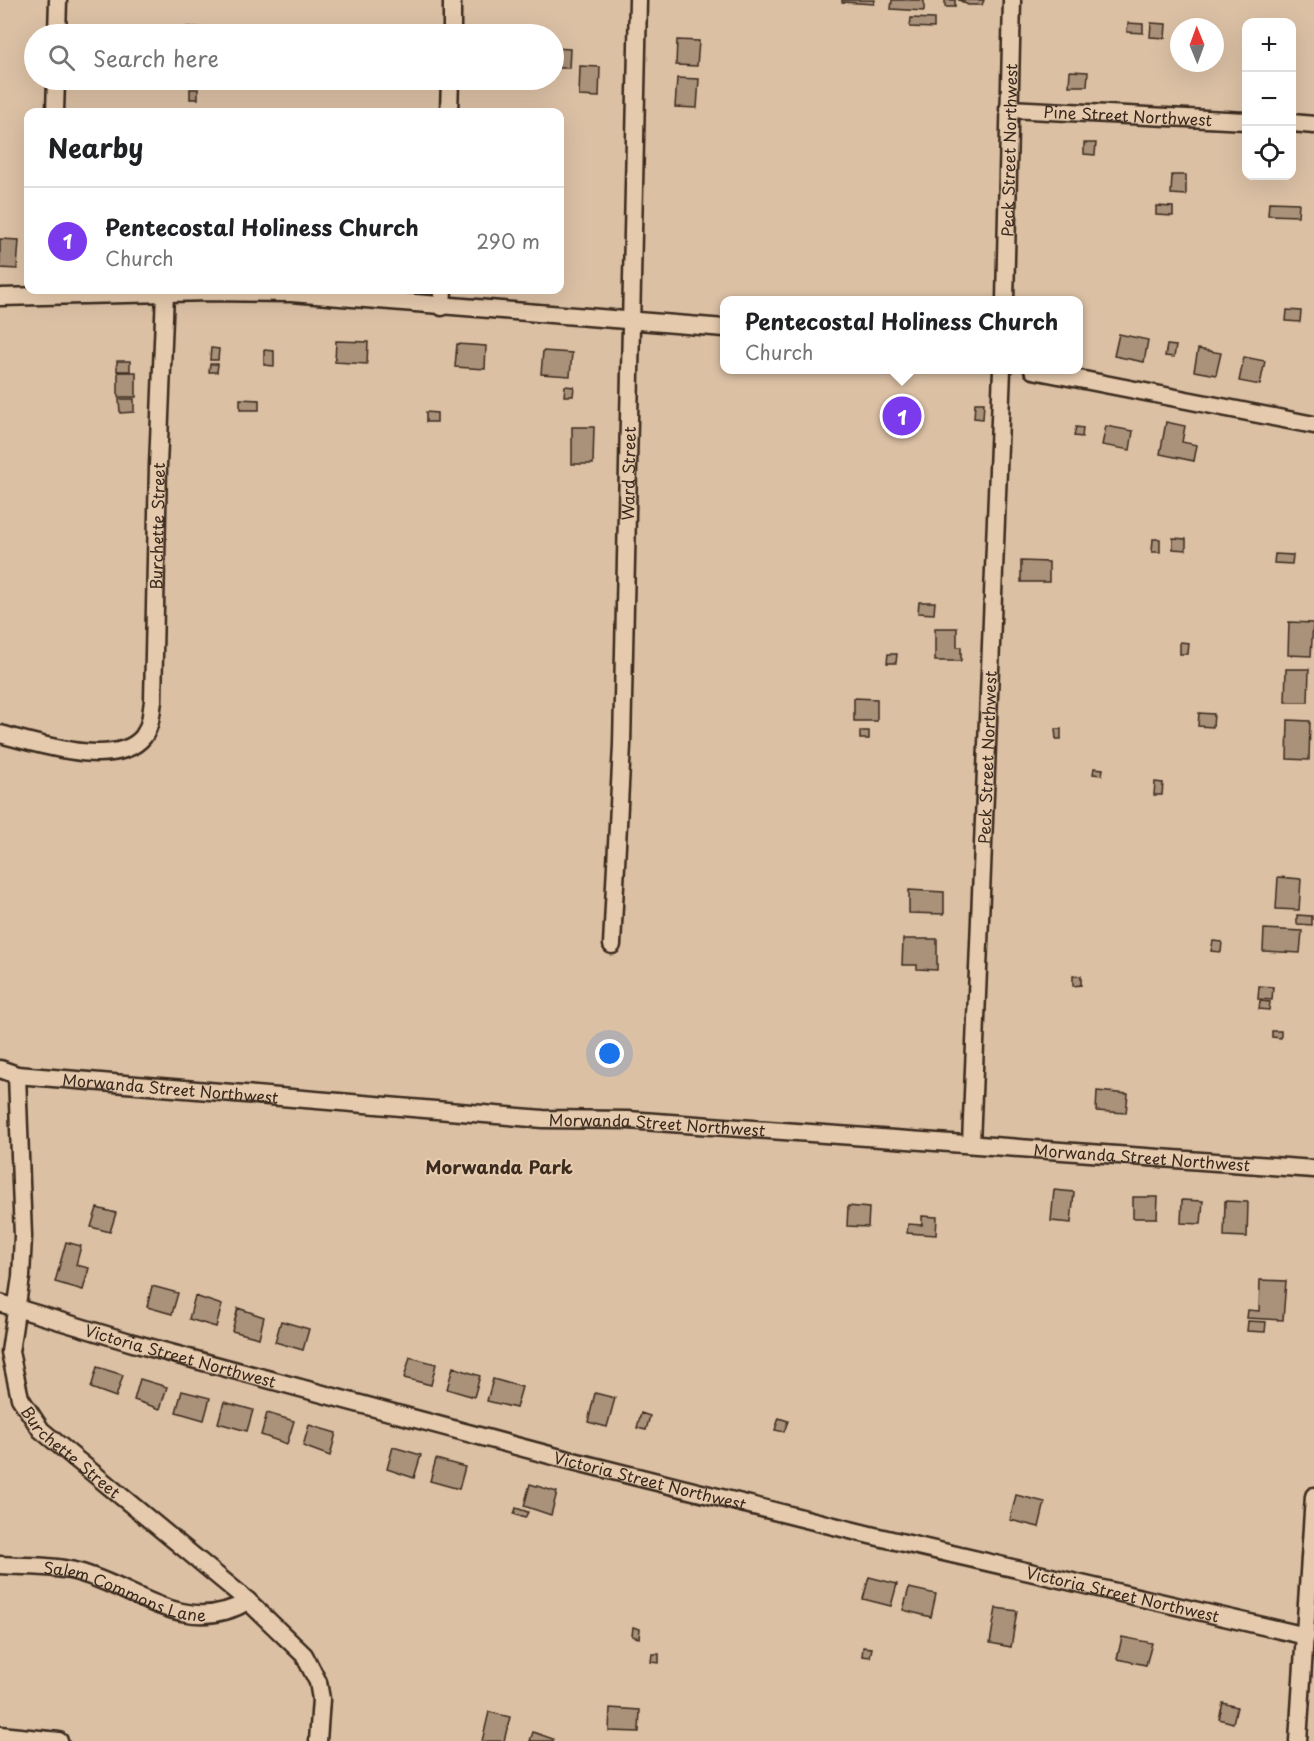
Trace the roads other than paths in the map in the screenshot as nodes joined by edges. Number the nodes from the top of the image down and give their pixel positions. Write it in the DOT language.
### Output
graph roads {
  1 [pos="452,0"];
  2 [pos="638,0"];
  3 [pos="1012,0"];
  4 [pos="58,7"];
  5 [pos="57,24"];
  6 [pos="452,24"];
  7 [pos="56,90"];
  8 [pos="450,90"];
  9 [pos="55,108"];
  10 [pos="449,108"];
  11 [pos="1008,110"];
  12 [pos="1242,121"];
  13 [pos="1296,123"];
  14 [pos="1314,125"];
  15 [pos="35,294"];
  16 [pos="165,294"];
  17 [pos="302,294"];
  18 [pos="443,294"];
  19 [pos="1005,296"];
  20 [pos="0,297"];
  21 [pos="442,307"];
  22 [pos="632,321"];
  23 [pos="720,328"];
  24 [pos="1002,374"];
  25 [pos="1059,374"];
  26 [pos="1314,425"];
  27 [pos="0,734"];
  28 [pos="612,945"];
  29 [pos="0,1069"];
  30 [pos="17,1076"];
  31 [pos="971,1144"];
  32 [pos="1314,1169"];
  33 [pos="0,1303"];
  34 [pos="18,1308"];
  35 [pos="1314,1496"];
  36 [pos="0,1565"];
  37 [pos="248,1601"];
  38 [pos="1306,1636"];
  39 [pos="0,1735"];
  40 [pos="59,1741"];
  41 [pos="318,1741"];
  42 [pos="1298,1741"];
  1 -- 6 [label="street"];
  2 -- 22 [label="street, Ward Street"];
  3 -- 11 [label="street, Peck Street Northwest"];
  4 -- 5 [label="street"];
  7 -- 9 [label="street"];
  8 -- 10 [label="street"];
  11 -- 12 [label="street, Pine Street Northwest"];
  11 -- 19 [label="street, Peck Street Northwest"];
  13 -- 14 [label="street"];
  15 -- 20 [label="street"];
  16 -- 27 [label="street, Burchette Street"];
  17 -- 21 [label="street"];
  18 -- 21 [label="street"];
  21 -- 22 [label="street"];
  22 -- 23 [label="street"];
  22 -- 28 [label="street, Ward Street"];
  24 -- 31 [label="street, Peck Street Northwest"];
  25 -- 26 [label="street"];
  29 -- 30 [label="street, Morwanda Street Northwest"];
  30 -- 31 [label="street, Morwanda Street Northwest"];
  30 -- 34 [label="street, Burchette Street"];
  31 -- 32 [label="street, Morwanda Street Northwest"];
  33 -- 34 [label="street, Victoria Street Northwest"];
  34 -- 37 [label="street, Burchette Street"];
  34 -- 38 [label="street, Victoria Street Northwest"];
  35 -- 38 [label="street"];
  36 -- 37 [label="street, Salem Commons Lane"];
  37 -- 41 [label="street, Burchette Street"];
  38 -- 42 [label="street"];
  39 -- 40 [label="street"];
}
